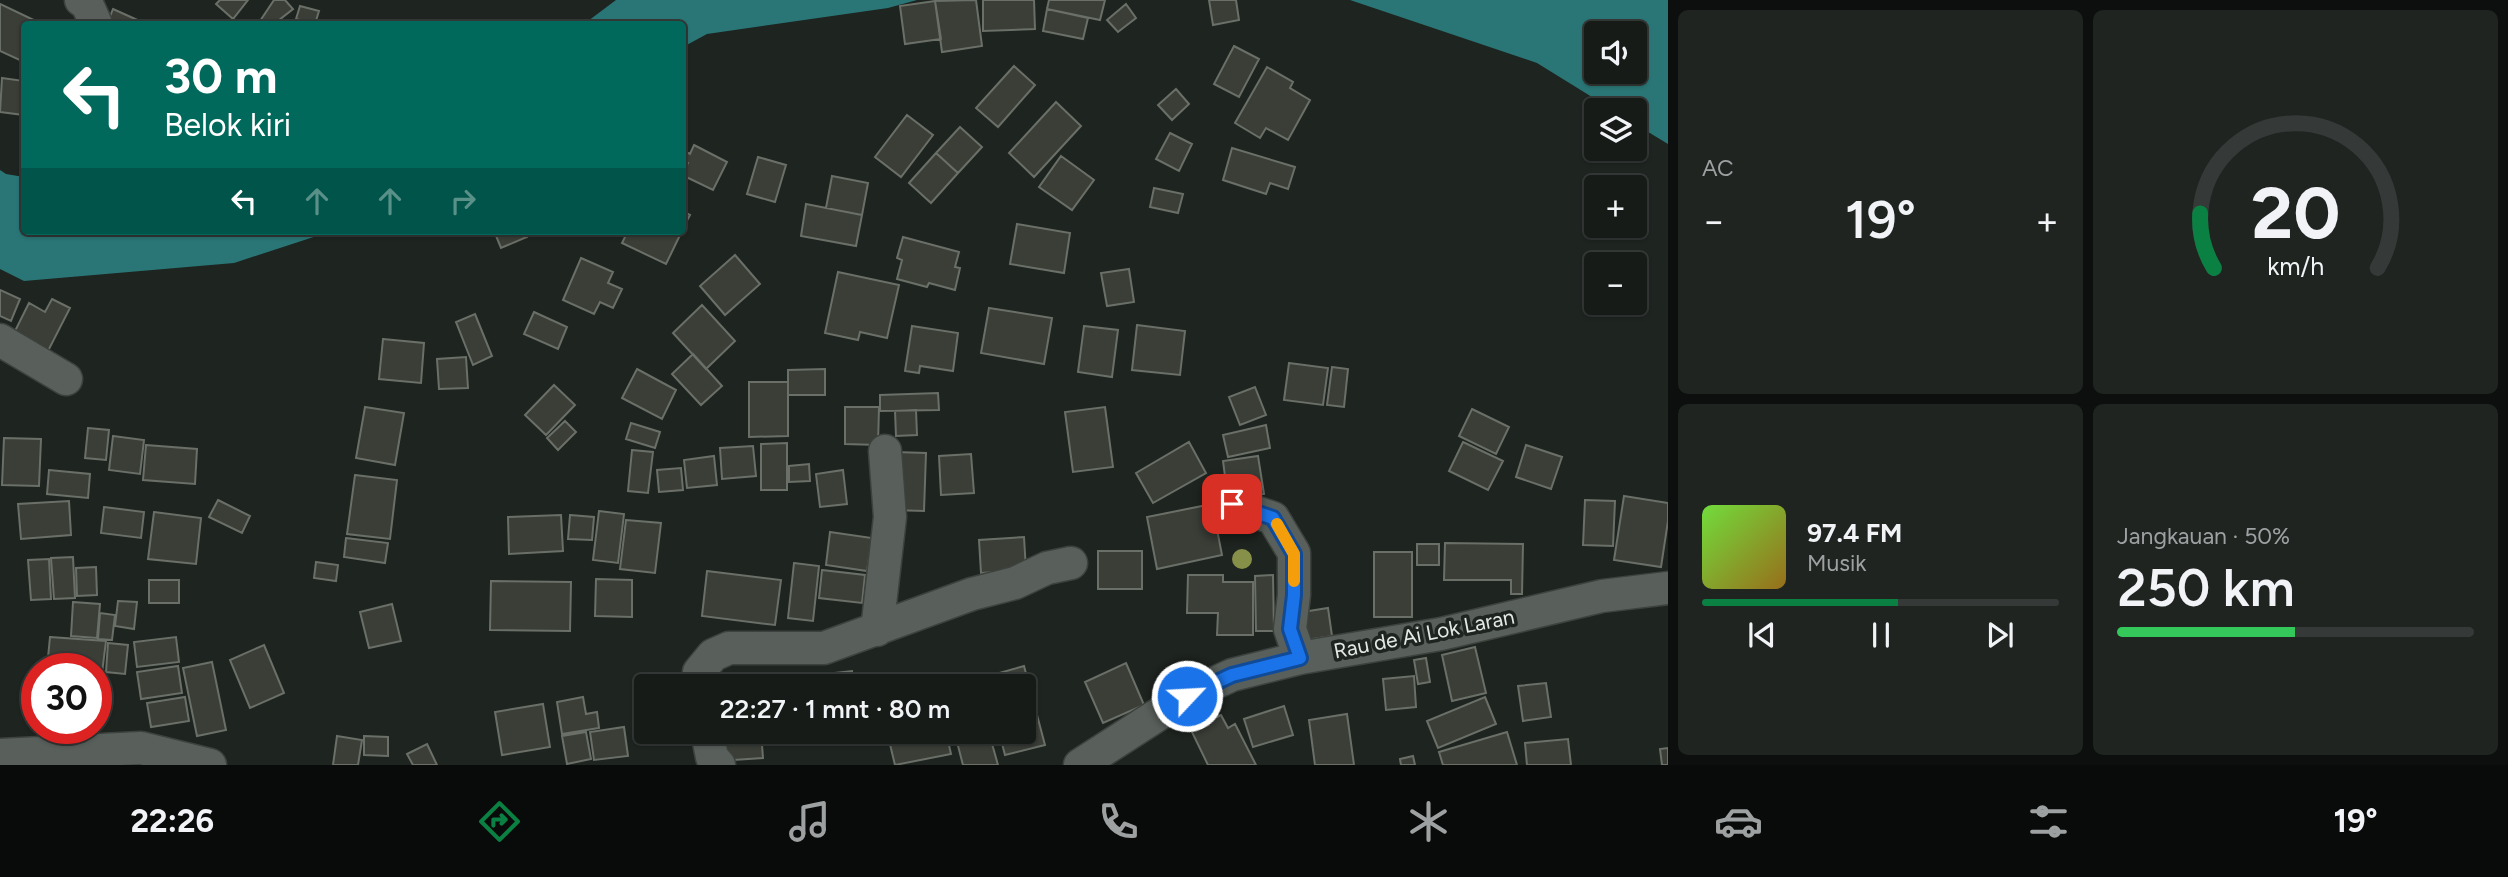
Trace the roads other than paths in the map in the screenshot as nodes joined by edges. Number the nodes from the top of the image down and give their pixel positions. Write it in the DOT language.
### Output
graph roads {
  1 [pos="82,0"];
  2 [pos="95,21"];
  3 [pos="0,340"];
  4 [pos="66,379"];
  5 [pos="885,451"];
  6 [pos="1232,504"];
  7 [pos="1071,563"];
  8 [pos="1668,588"];
  9 [pos="877,630"];
  10 [pos="1300,658"];
  11 [pos="699,674"];
  12 [pos="709,744"];
  13 [pos="0,755"];
  14 [pos="165,759"];
  15 [pos="210,765"];
  16 [pos="719,765"];
  17 [pos="1080,765"];
  1 -- 2 [label="street"];
  3 -- 4 [label="street"];
  5 -- 9 [label="street"];
  6 -- 10 [label="street"];
  7 -- 9 [label="street"];
  8 -- 10 [label="street, Rau de Ai Lok Laran"];
  9 -- 11 [label="street"];
  10 -- 17 [label="street, Rau de Ai Lok Laran"];
  12 -- 16 [label="street"];
  13 -- 14 [label="street"];
  14 -- 15 [label="street"];
}
